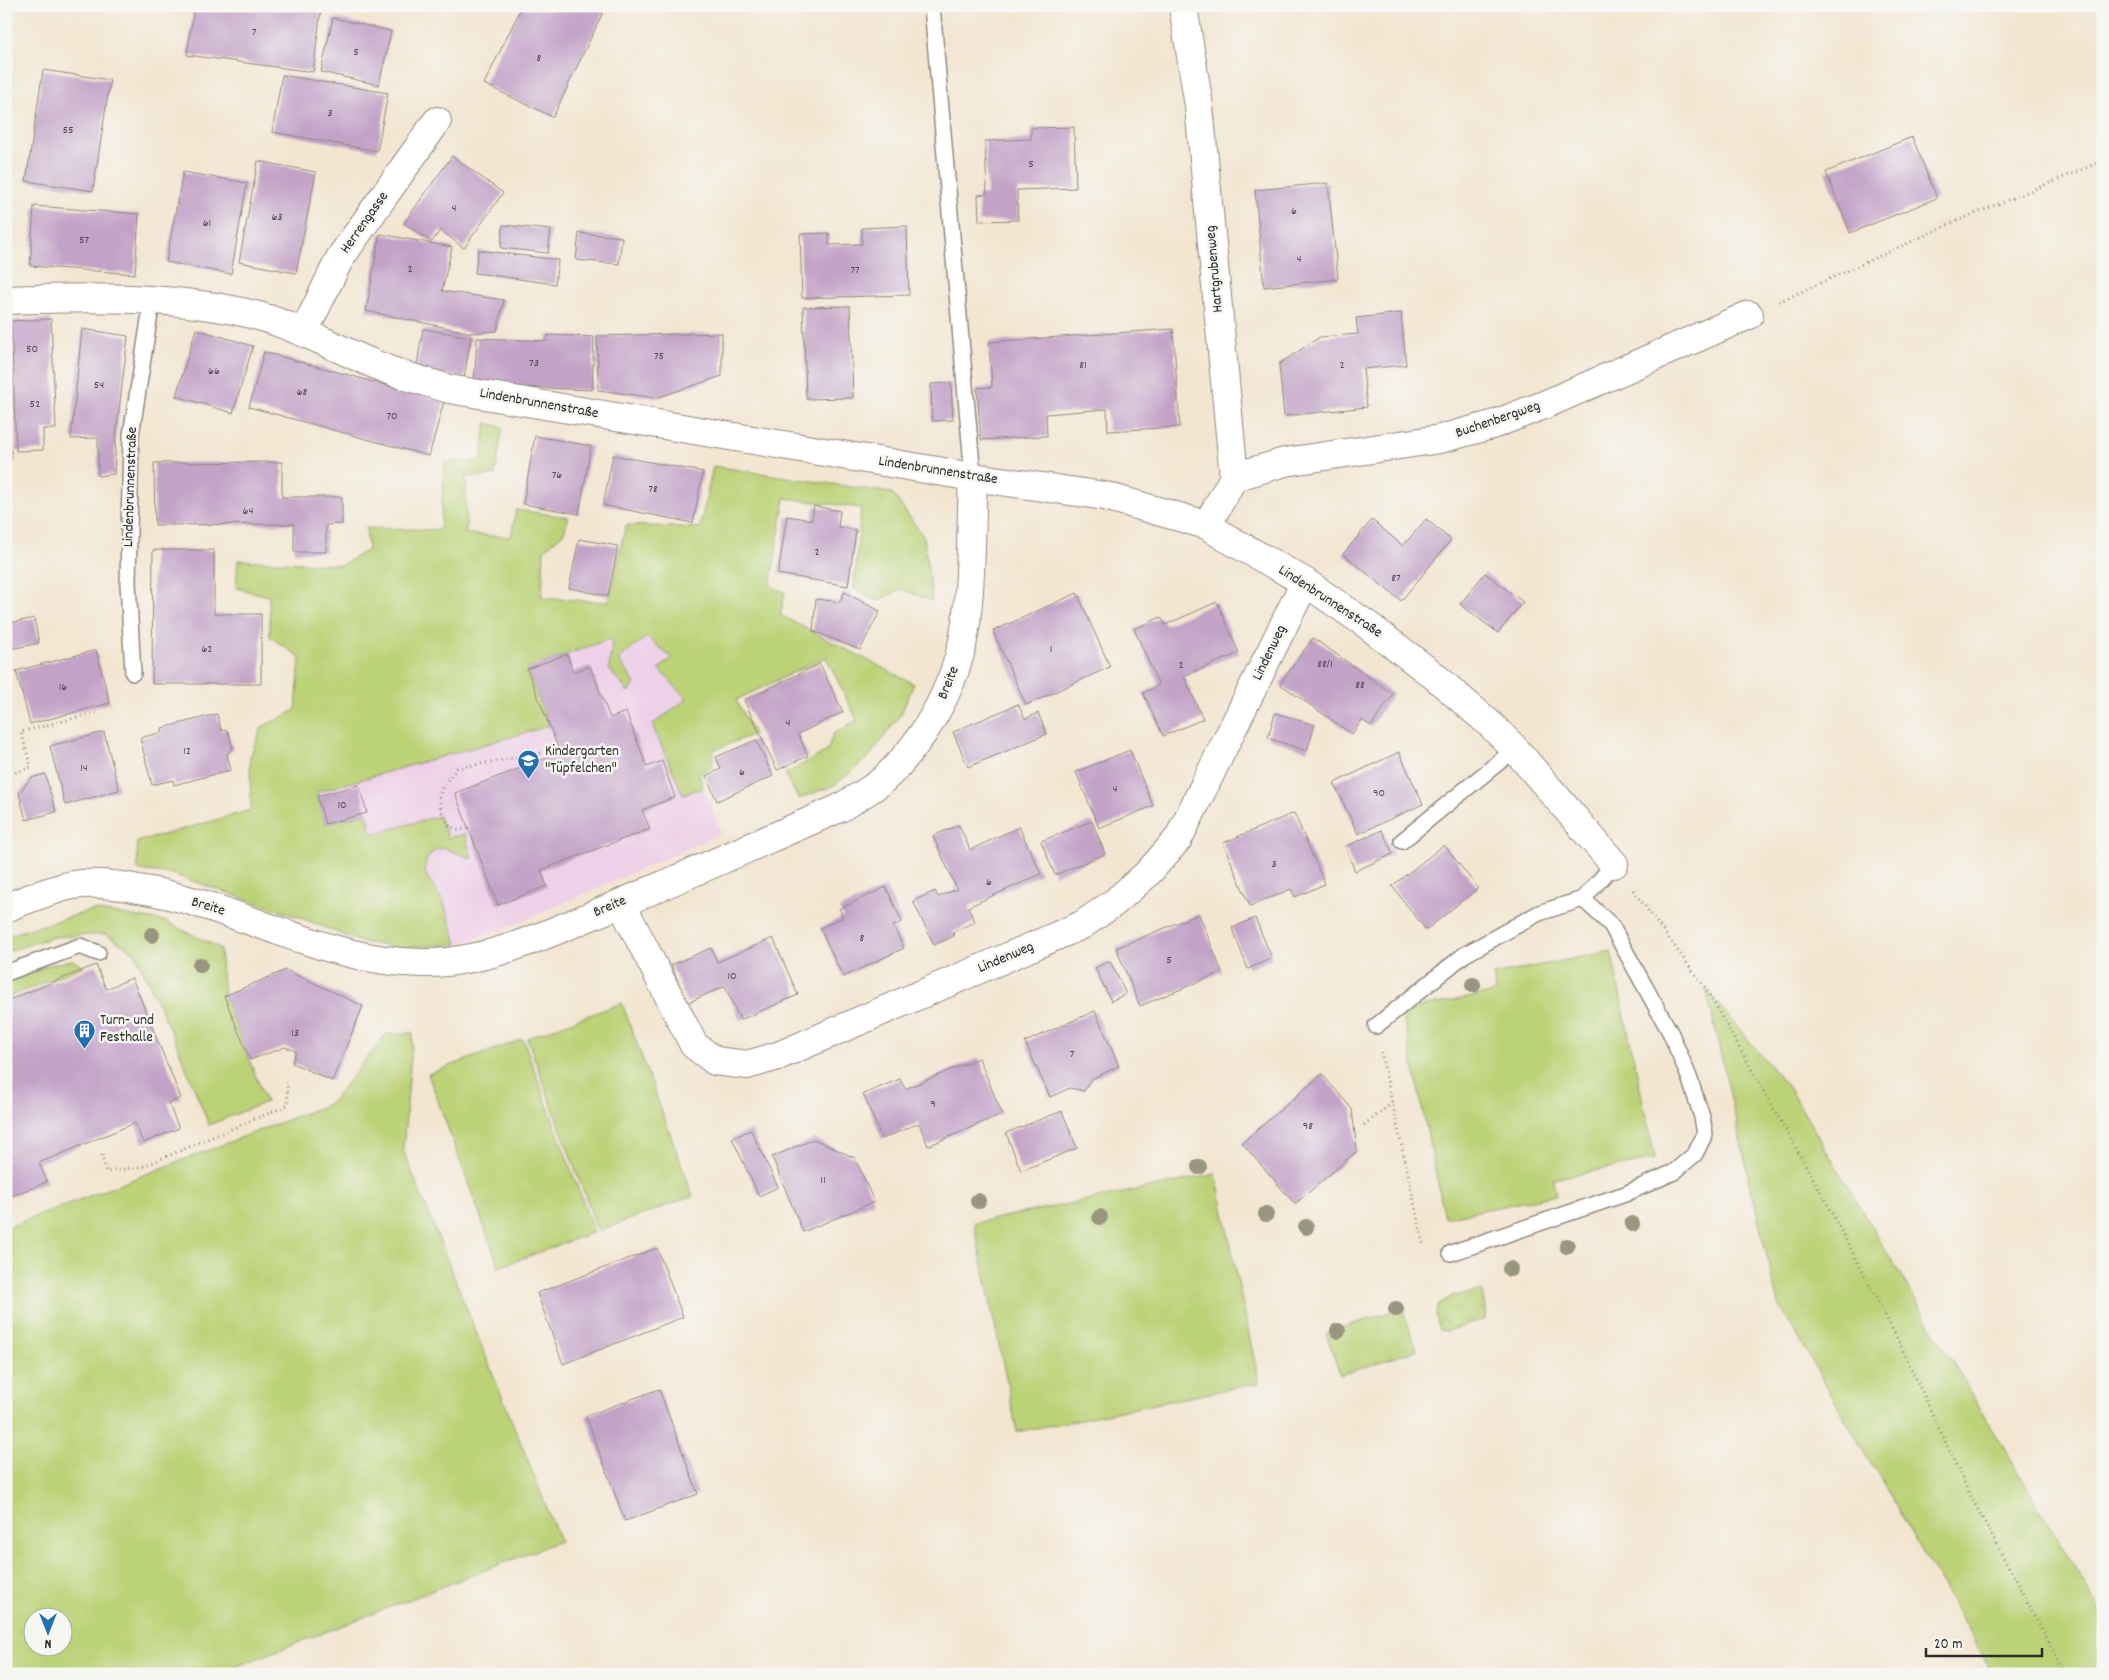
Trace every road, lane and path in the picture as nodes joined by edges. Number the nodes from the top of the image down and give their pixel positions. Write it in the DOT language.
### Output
graph roads {
  1 [pos="932,6"];
  2 [pos="1183,6"];
  3 [pos="437,121"];
  4 [pos="2103,161"];
  5 [pos="6,300"];
  6 [pos="152,301"];
  7 [pos="1749,315"];
  8 [pos="304,332"];
  9 [pos="972,477"];
  10 [pos="1234,478"];
  11 [pos="1207,525"];
  12 [pos="1305,582"];
  13 [pos="133,673"];
  14 [pos="99,712"];
  15 [pos="1515,749"];
  16 [pos="547,752"];
  17 [pos="6,776"];
  18 [pos="468,828"];
  19 [pos="1402,841"];
  20 [pos="1614,864"];
  21 [pos="1583,899"];
  22 [pos="621,903"];
  23 [pos="6,908"];
  24 [pos="98,953"];
  25 [pos="6,973"];
  26 [pos="1376,1026"];
  27 [pos="287,1082"];
  28 [pos="1392,1103"];
  29 [pos="1364,1125"];
  30 [pos="102,1155"];
  31 [pos="1451,1253"];
  32 [pos="2066,1674"];
  1 -- 9 [label="lane"];
  2 -- 10 [label="street, Hartgrubenweg"];
  3 -- 8 [label="street, Herrengasse"];
  4 -- 7 [label="path"];
  5 -- 6 [label="street, Lindenbrunnenstraße"];
  6 -- 8 [label="street, Lindenbrunnenstraße"];
  6 -- 13 [label="lane, Lindenbrunnenstraße"];
  7 -- 10 [label="street, Buchenbergweg"];
  8 -- 9 [label="street, Lindenbrunnenstraße"];
  9 -- 11 [label="street, Lindenbrunnenstraße"];
  9 -- 22 [label="street, Breite"];
  10 -- 11 [label="street"];
  11 -- 12 [label="street, Lindenbrunnenstraße"];
  12 -- 15 [label="street, Lindenbrunnenstraße"];
  12 -- 22 [label="street, Lindenweg"];
  14 -- 17 [label="path"];
  15 -- 19 [label="lane"];
  15 -- 20 [label="street, Lindenbrunnenstraße"];
  16 -- 18 [label="path"];
  20 -- 21 [label="lane"];
  20 -- 32 [label="path"];
  21 -- 26 [label="lane"];
  21 -- 31 [label="lane"];
  22 -- 23 [label="street, Breite"];
  24 -- 25 [label="lane"];
  26 -- 28 [label="path"];
  27 -- 30 [label="path"];
  28 -- 29 [label="path"];
  28 -- 31 [label="path"];
}
